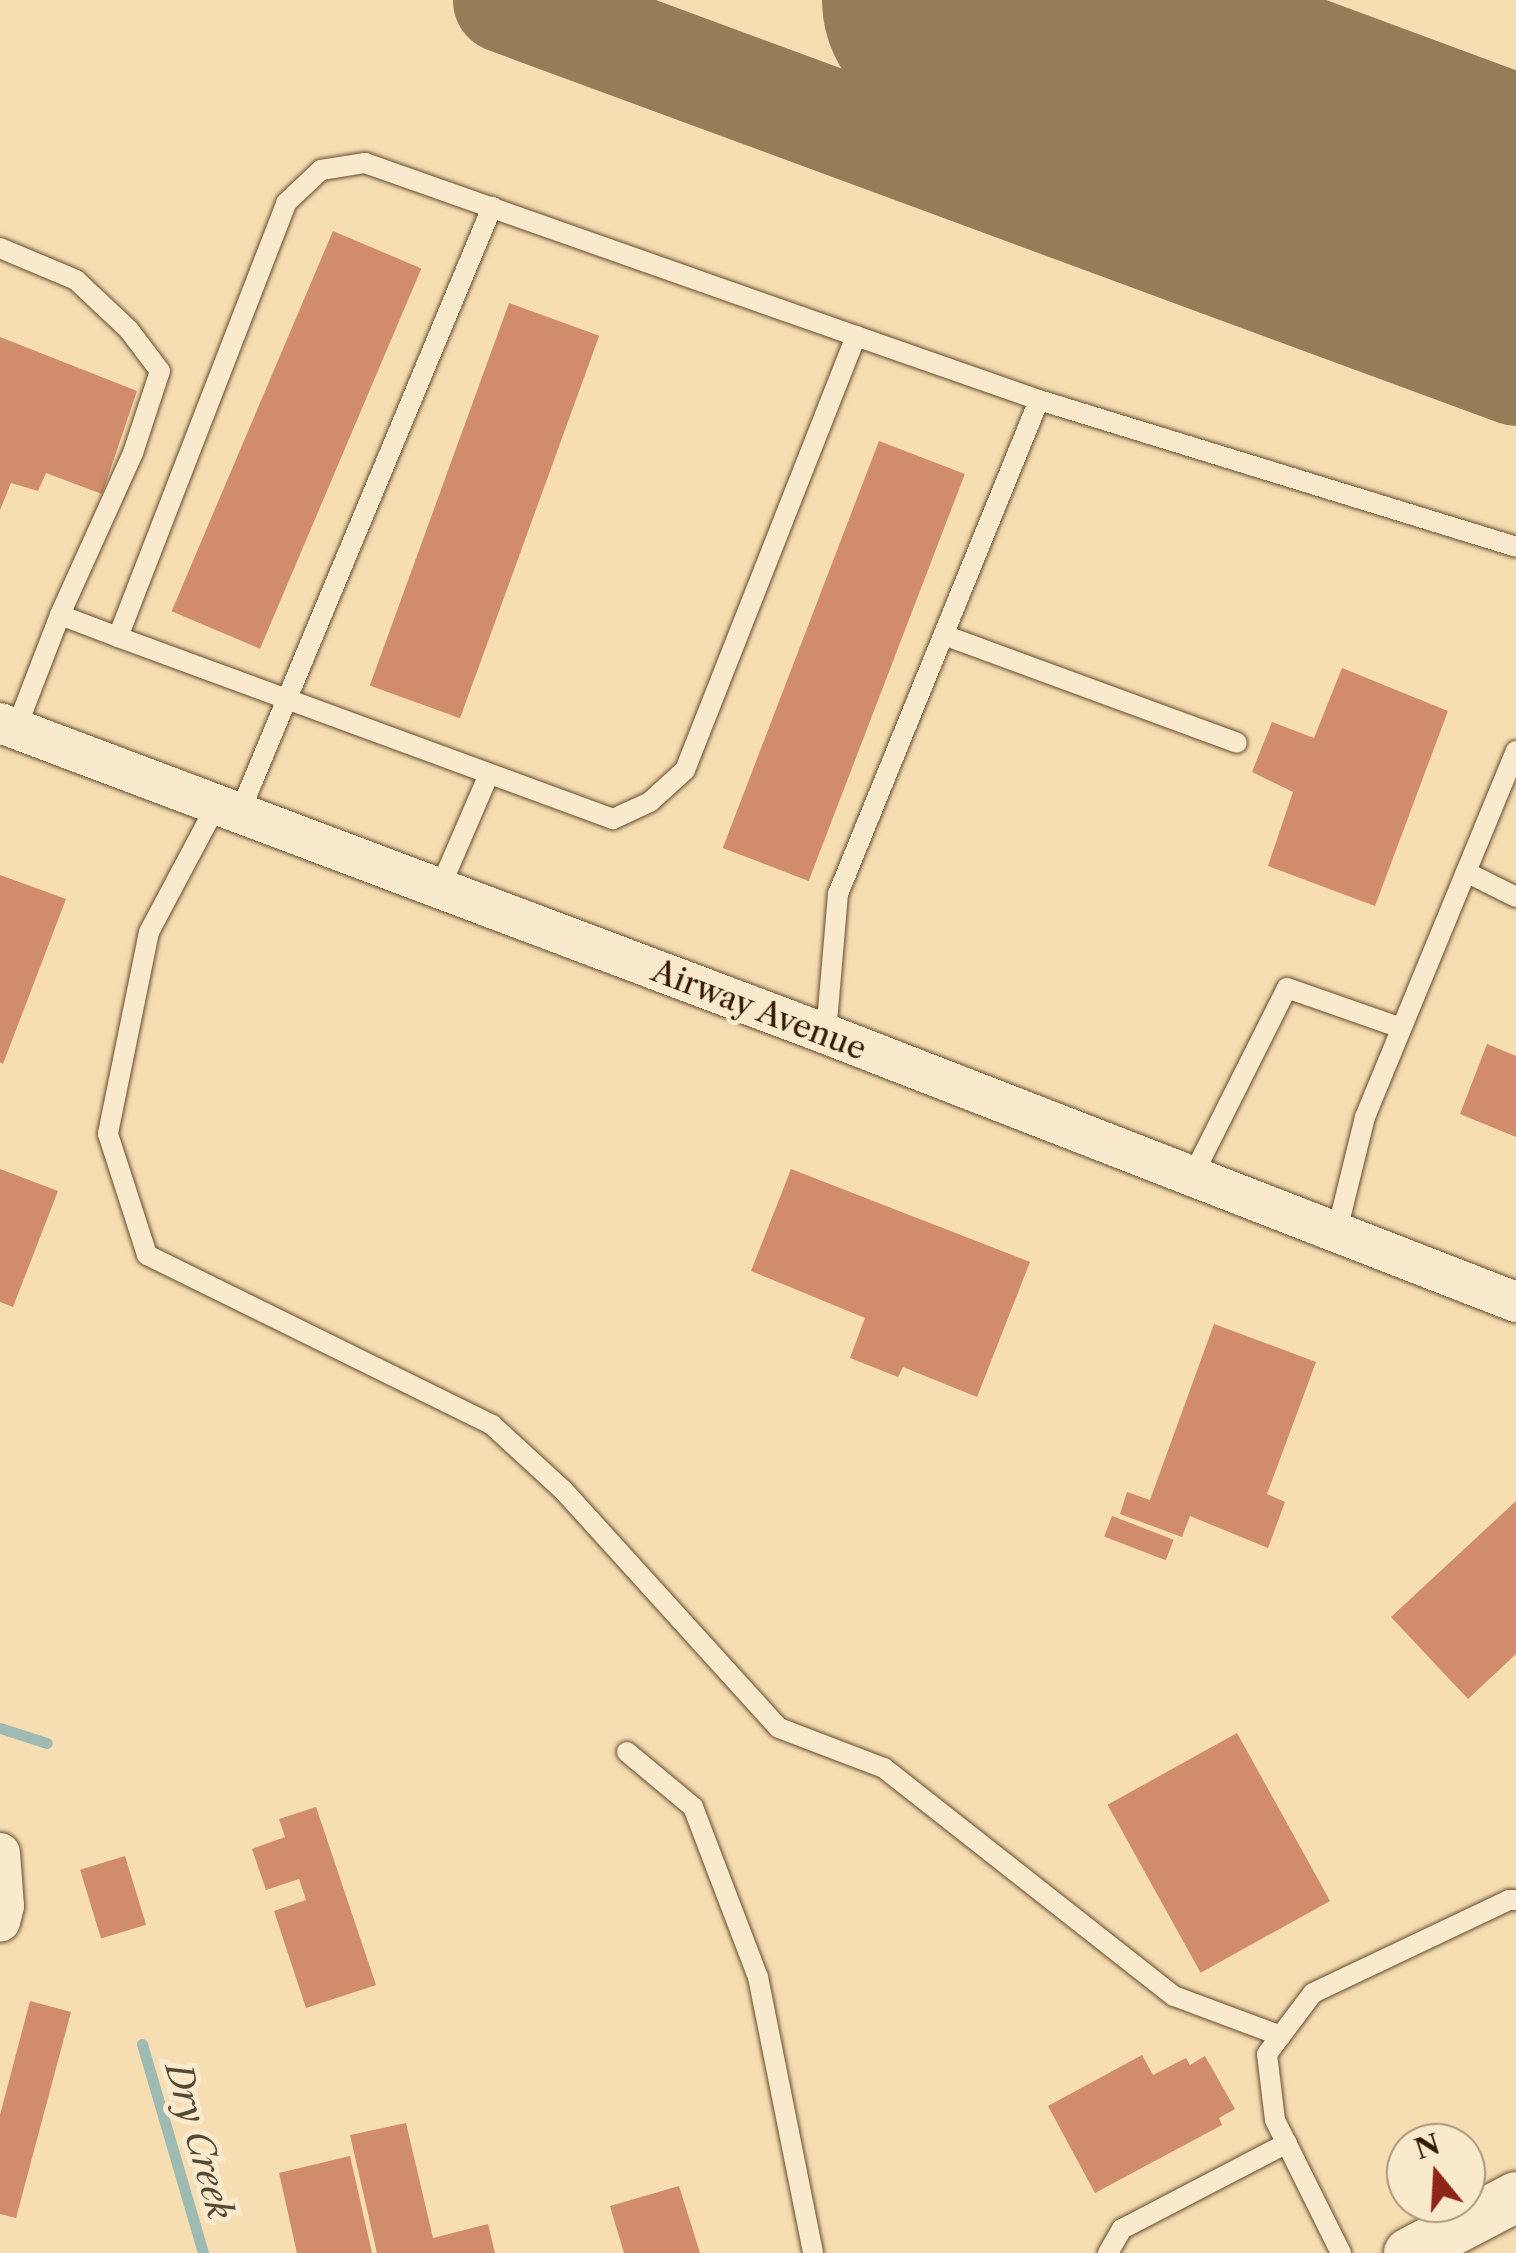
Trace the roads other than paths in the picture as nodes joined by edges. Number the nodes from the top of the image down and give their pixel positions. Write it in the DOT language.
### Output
graph roads {
  1 [pos="492,207"];
  2 [pos="0,248"];
  3 [pos="856,336"];
  4 [pos="1039,400"];
  5 [pos="1516,547"];
  6 [pos="60,614"];
  7 [pos="944,635"];
  8 [pos="118,637"];
  9 [pos="288,699"];
  10 [pos="8,726"];
  11 [pos="1237,743"];
  12 [pos="1516,751"];
  13 [pos="489,774"];
  14 [pos="228,810"];
  15 [pos="1466,872"];
  16 [pos="440,890"];
  17 [pos="1516,897"];
  18 [pos="1401,1028"];
  19 [pos="826,1034"];
  20 [pos="1193,1175"];
  21 [pos="1337,1231"];
  22 [pos="1516,1302"];
  23 [pos="627,1752"];
  24 [pos="0,1853"];
  25 [pos="1516,1900"];
  26 [pos="0,1922"];
  27 [pos="1281,2036"];
  28 [pos="1286,2143"];
  29 [pos="1516,2197"];
  30 [pos="813,2253"];
  31 [pos="1108,2253"];
  32 [pos="1341,2253"];
  33 [pos="1409,2253"];
  1 -- 3 [label="lane"];
  1 -- 8 [label="lane"];
  1 -- 9 [label="lane"];
  2 -- 6 [label="lane"];
  3 -- 4 [label="lane"];
  3 -- 13 [label="lane"];
  4 -- 5 [label="lane"];
  4 -- 7 [label="lane"];
  6 -- 8 [label="lane"];
  6 -- 10 [label="lane"];
  7 -- 11 [label="lane"];
  7 -- 19 [label="lane"];
  8 -- 9 [label="lane"];
  9 -- 13 [label="lane"];
  9 -- 14 [label="lane"];
  10 -- 14 [label="street, Airway Avenue"];
  12 -- 15 [label="lane"];
  13 -- 16 [label="lane"];
  14 -- 16 [label="street, Airway Avenue"];
  14 -- 27 [label="lane"];
  15 -- 17 [label="lane"];
  15 -- 18 [label="lane"];
  16 -- 19 [label="street, Airway Avenue"];
  18 -- 20 [label="lane"];
  18 -- 21 [label="lane"];
  19 -- 20 [label="street, Airway Avenue"];
  20 -- 21 [label="street, Airway Avenue"];
  21 -- 22 [label="street, Airway Avenue"];
  23 -- 30 [label="lane"];
  24 -- 26 [label="street"];
  25 -- 27 [label="lane"];
  27 -- 28 [label="lane"];
  28 -- 31 [label="lane"];
  28 -- 32 [label="lane"];
  29 -- 33 [label="street"];
}
